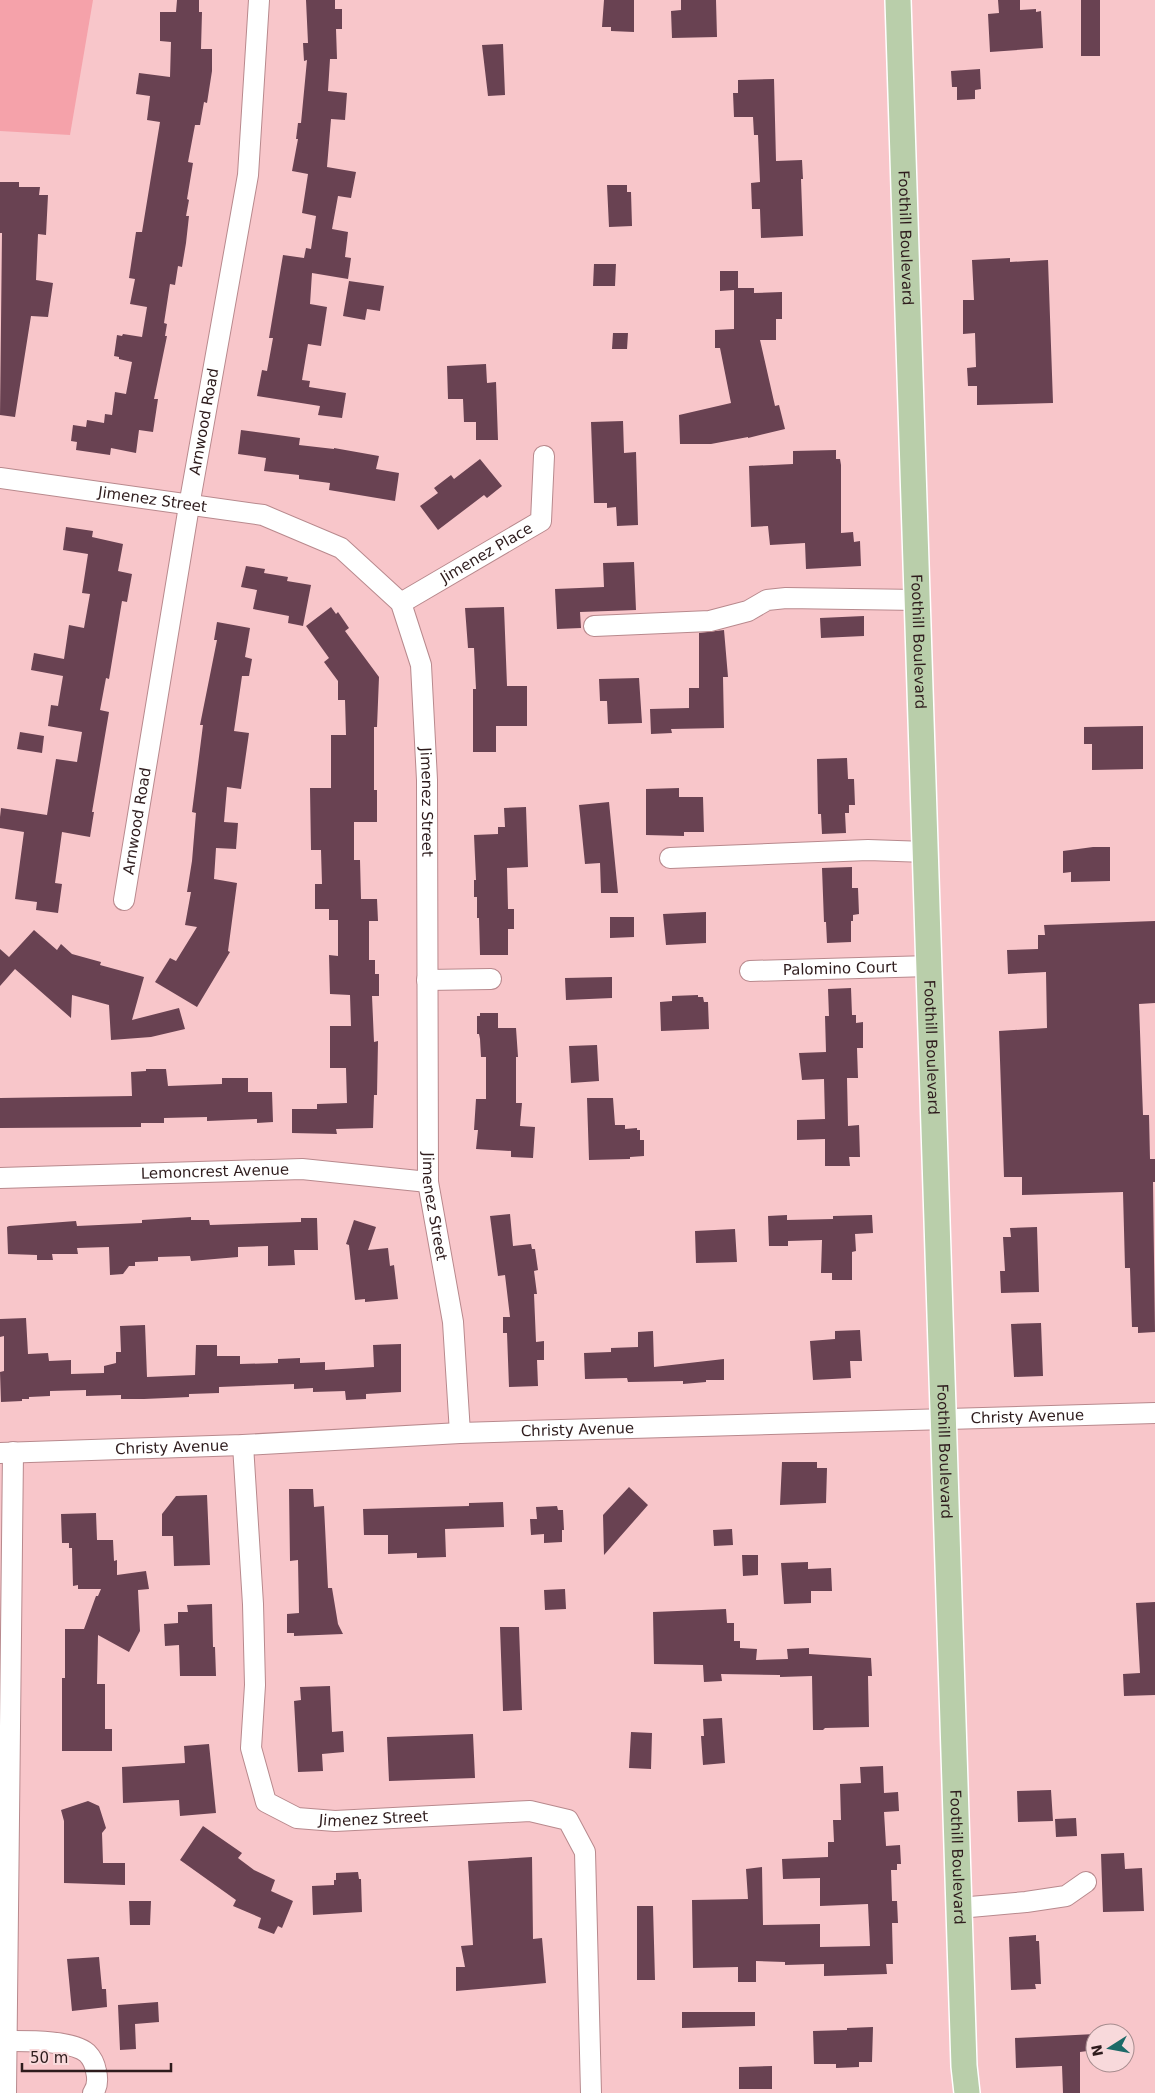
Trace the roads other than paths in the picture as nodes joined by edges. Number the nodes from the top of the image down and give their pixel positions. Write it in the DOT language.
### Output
graph roads {
  1 [pos="258,0"];
  2 [pos="898,0"];
  3 [pos="544,456"];
  4 [pos="0,478"];
  5 [pos="188,506"];
  6 [pos="918,600"];
  7 [pos="401,603"];
  8 [pos="594,626"];
  9 [pos="926,852"];
  10 [pos="670,858"];
  11 [pos="124,900"];
  12 [pos="930,966"];
  13 [pos="750,971"];
  14 [pos="491,979"];
  15 [pos="427,980"];
  16 [pos="0,1178"];
  17 [pos="428,1182"];
  18 [pos="1155,1413"];
  19 [pos="944,1419"];
  20 [pos="460,1433"];
  21 [pos="243,1445"];
  22 [pos="7,1452"];
  23 [pos="1086,1882"];
  24 [pos="959,1908"];
  25 [pos="7,2041"];
  26 [pos="8,2093"];
  27 [pos="93,2093"];
  28 [pos="591,2093"];
  29 [pos="967,2093"];
  1 -- 5 [label="street, Arnwood Road"];
  2 -- 6 [label="main road, Foothill Boulevard"];
  3 -- 7 [label="street, Jimenez Place"];
  4 -- 5 [label="street, Jimenez Street"];
  5 -- 7 [label="street, Jimenez Street"];
  5 -- 11 [label="street, Arnwood Road"];
  6 -- 8 [label="street"];
  6 -- 9 [label="main road, Foothill Boulevard"];
  7 -- 15 [label="street, Jimenez Street"];
  9 -- 10 [label="street"];
  9 -- 12 [label="main road, Foothill Boulevard"];
  12 -- 13 [label="street, Palomino Court"];
  12 -- 19 [label="main road, Foothill Boulevard"];
  14 -- 15 [label="street"];
  15 -- 17 [label="street, Jimenez Street"];
  16 -- 17 [label="street, Lemoncrest Avenue"];
  17 -- 20 [label="street, Jimenez Street"];
  18 -- 19 [label="street, Christy Avenue"];
  19 -- 20 [label="street, Christy Avenue"];
  19 -- 24 [label="main road, Foothill Boulevard"];
  20 -- 21 [label="street, Christy Avenue"];
  21 -- 22 [label="street, Christy Avenue"];
  21 -- 28 [label="street, Jimenez Street"];
  22 -- 25 [label="street"];
  23 -- 24 [label="street"];
  24 -- 29 [label="main road, Foothill Boulevard"];
  25 -- 26 [label="street"];
  25 -- 27 [label="street"];
}
